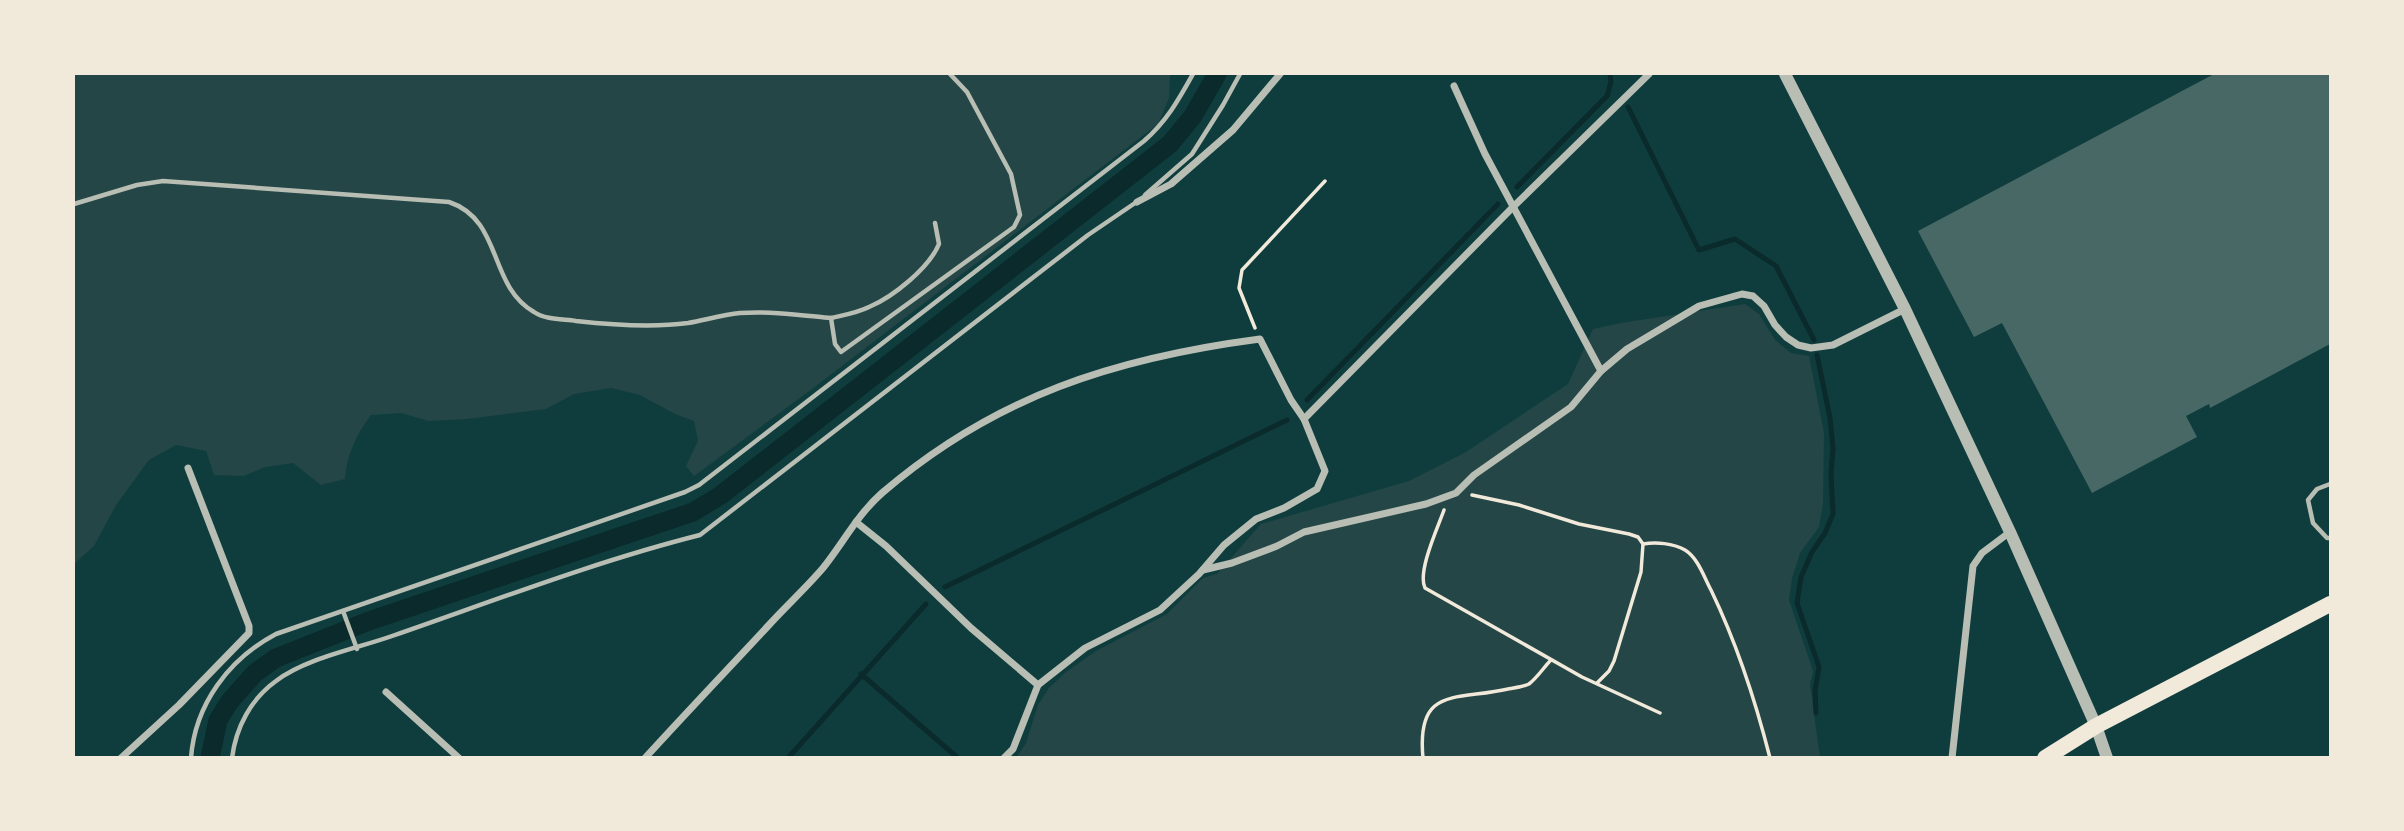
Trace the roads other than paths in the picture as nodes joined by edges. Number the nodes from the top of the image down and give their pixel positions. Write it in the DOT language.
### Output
graph roads {
  1 [pos="950,74"];
  2 [pos="1194,74"];
  3 [pos="1240,74"];
  4 [pos="1280,74"];
  5 [pos="1648,74"];
  6 [pos="1784,74"];
  7 [pos="1454,86"];
  8 [pos="1137,202"];
  9 [pos="74,204"];
  10 [pos="1513,206"];
  11 [pos="935,223"];
  12 [pos="1905,309"];
  13 [pos="831,318"];
  14 [pos="1601,371"];
  15 [pos="1304,419"];
  16 [pos="188,468"];
  17 [pos="2330,484"];
  18 [pos="856,522"];
  19 [pos="2010,532"];
  20 [pos="2330,538"];
  21 [pos="1203,570"];
  22 [pos="2330,604"];
  23 [pos="343,611"];
  24 [pos="357,649"];
  25 [pos="1038,685"];
  26 [pos="386,692"];
  27 [pos="2096,726"];
  28 [pos="121,758"];
  29 [pos="191,758"];
  30 [pos="232,758"];
  31 [pos="459,758"];
  32 [pos="645,758"];
  33 [pos="1004,758"];
  34 [pos="1952,758"];
  35 [pos="2045,758"];
  36 [pos="2107,758"];
  1 -- 13 [label="lane"];
  2 -- 23 [label="lane"];
  3 -- 8 [label="lane"];
  4 -- 8 [label="street"];
  5 -- 10 [label="street"];
  6 -- 12 [label="street"];
  7 -- 10 [label="street"];
  8 -- 24 [label="lane"];
  9 -- 13 [label="lane"];
  10 -- 14 [label="street"];
  10 -- 15 [label="street"];
  11 -- 13 [label="lane"];
  12 -- 14 [label="street"];
  12 -- 19 [label="street"];
  14 -- 21 [label="street"];
  15 -- 18 [label="street"];
  15 -- 21 [label="street"];
  16 -- 28 [label="street"];
  17 -- 20 [label="lane"];
  18 -- 25 [label="street"];
  18 -- 32 [label="street"];
  19 -- 27 [label="street"];
  19 -- 34 [label="street"];
  21 -- 25 [label="street"];
  22 -- 27 [label="main road"];
  23 -- 24 [label="lane"];
  23 -- 29 [label="lane"];
  24 -- 30 [label="lane"];
  25 -- 33 [label="street"];
  26 -- 31 [label="street"];
  27 -- 35 [label="main road"];
  27 -- 36 [label="street"];
}
